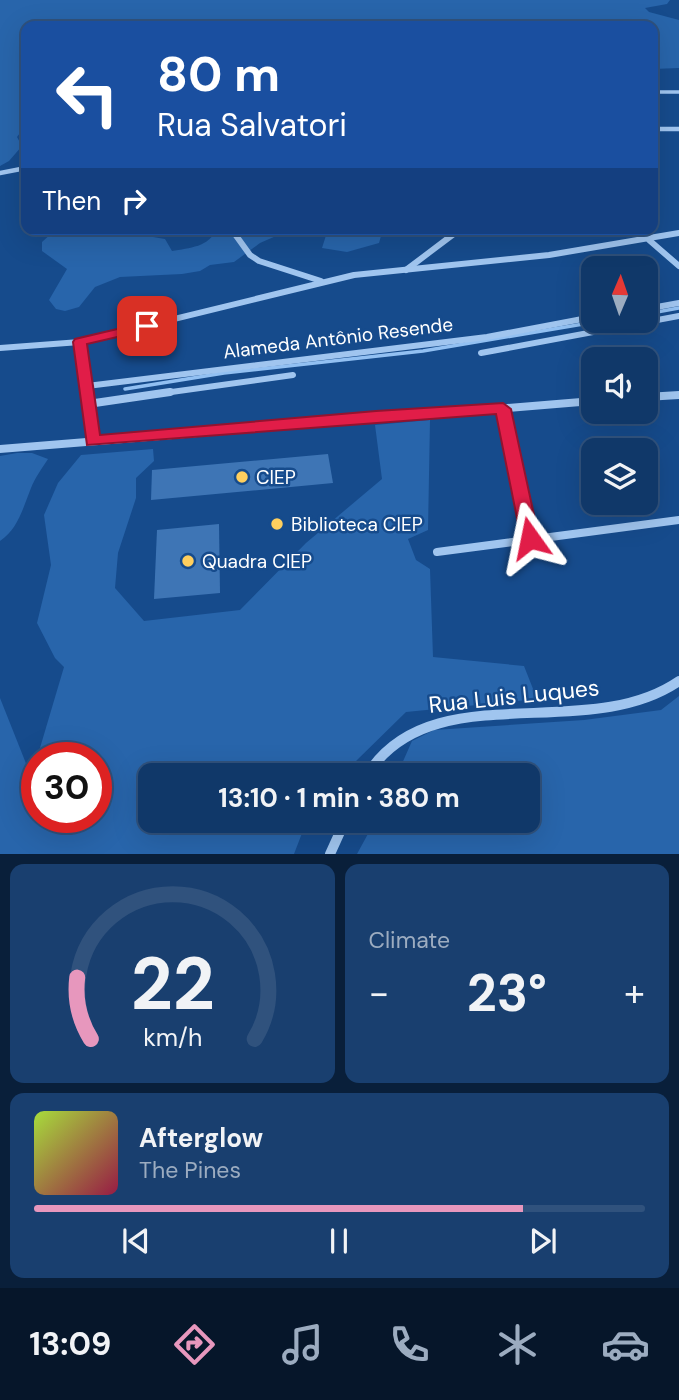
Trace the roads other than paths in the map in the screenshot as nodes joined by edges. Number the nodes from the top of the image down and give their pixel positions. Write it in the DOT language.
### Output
graph roads {
  1 [pos="658,92"];
  2 [pos="679,92"];
  3 [pos="658,129"];
  4 [pos="679,129"];
  5 [pos="21,169"];
  6 [pos="0,173"];
  7 [pos="679,233"];
  8 [pos="235,235"];
  9 [pos="453,235"];
  10 [pos="649,240"];
  11 [pos="679,266"];
  12 [pos="406,270"];
  13 [pos="321,281"];
  14 [pos="679,303"];
  15 [pos="658,307"];
  16 [pos="679,316"];
  17 [pos="581,319"];
  18 [pos="80,342"];
  19 [pos="0,348"];
  20 [pos="481,353"];
  21 [pos="293,375"];
  22 [pos="87,386"];
  23 [pos="679,395"];
  24 [pos="658,396"];
  25 [pos="581,402"];
  26 [pos="88,404"];
  27 [pos="503,409"];
  28 [pos="93,441"];
  29 [pos="0,449"];
  30 [pos="679,520"];
  31 [pos="530,538"];
  32 [pos="437,552"];
  33 [pos="679,681"];
  34 [pos="373,763"];
  35 [pos="340,833"];
  36 [pos="330,854"];
  1 -- 2 [label="street"];
  3 -- 4 [label="street"];
  5 -- 6 [label="street"];
  7 -- 10 [label="street"];
  8 -- 13 [label="street"];
  9 -- 12 [label="street"];
  10 -- 11 [label="street"];
  10 -- 12 [label="street"];
  12 -- 13 [label="street"];
  13 -- 18 [label="street"];
  14 -- 15 [label="street"];
  16 -- 20 [label="street"];
  17 -- 22 [label="street, Alameda Antônio Resende"];
  18 -- 19 [label="street"];
  18 -- 22 [label="street"];
  21 -- 26 [label="street, Alameda Antônio Resende"];
  22 -- 26 [label="street"];
  23 -- 24 [label="street"];
  25 -- 27 [label="street"];
  26 -- 28 [label="street"];
  27 -- 28 [label="street"];
  27 -- 31 [label="street"];
  28 -- 29 [label="street"];
  30 -- 31 [label="street"];
  31 -- 32 [label="street"];
  33 -- 34 [label="street, Rua Luis Luques"];
  35 -- 36 [label="street"];
}
